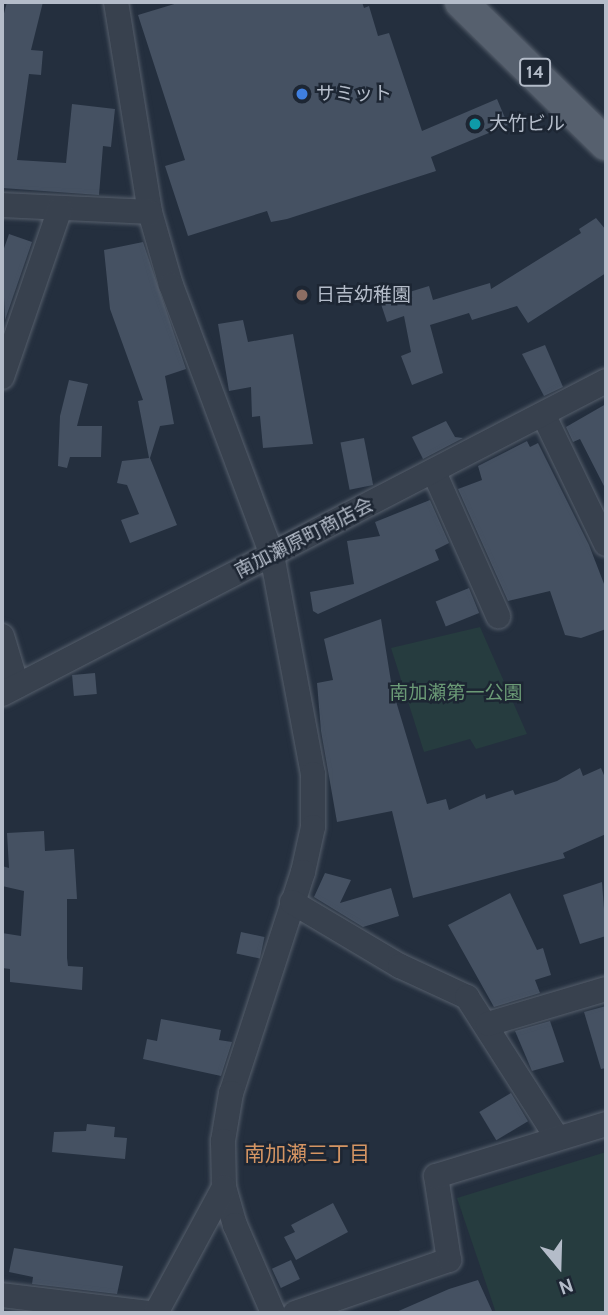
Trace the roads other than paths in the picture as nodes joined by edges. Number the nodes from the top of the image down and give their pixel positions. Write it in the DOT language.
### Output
graph roads {
  1 [pos="116,2"];
  2 [pos="474,4"];
  3 [pos="606,144"];
  4 [pos="2,205"];
  5 [pos="60,209"];
  6 [pos="150,212"];
  7 [pos="2,377"];
  8 [pos="606,381"];
  9 [pos="544,416"];
  10 [pos="434,472"];
  11 [pos="606,544"];
  12 [pos="272,555"];
  13 [pos="498,616"];
  14 [pos="2,636"];
  15 [pos="9,690"];
  16 [pos="292,902"];
  17 [pos="606,989"];
  18 [pos="488,1024"];
  19 [pos="606,1124"];
  20 [pos="557,1138"];
  21 [pos="224,1187"];
  22 [pos="2,1295"];
  23 [pos="149,1313"];
  24 [pos="156,1313"];
  25 [pos="273,1313"];
  26 [pos="295,1313"];
  1 -- 6 [label="street"];
  2 -- 3 [label="main road, 14"];
  4 -- 5 [label="street"];
  5 -- 6 [label="street"];
  5 -- 7 [label="street"];
  6 -- 12 [label="street"];
  8 -- 9 [label="street, 南加瀬原町商店会"];
  9 -- 10 [label="street, 南加瀬原町商店会"];
  9 -- 11 [label="street"];
  10 -- 12 [label="street, 南加瀬原町商店会"];
  10 -- 13 [label="street"];
  12 -- 15 [label="street, 南加瀬原町商店会"];
  12 -- 16 [label="street"];
  14 -- 15 [label="street"];
  16 -- 18 [label="street"];
  16 -- 21 [label="street"];
  17 -- 18 [label="street"];
  18 -- 20 [label="street"];
  19 -- 20 [label="street"];
  20 -- 26 [label="street"];
  21 -- 24 [label="street"];
  21 -- 25 [label="street"];
  22 -- 23 [label="street"];
}
